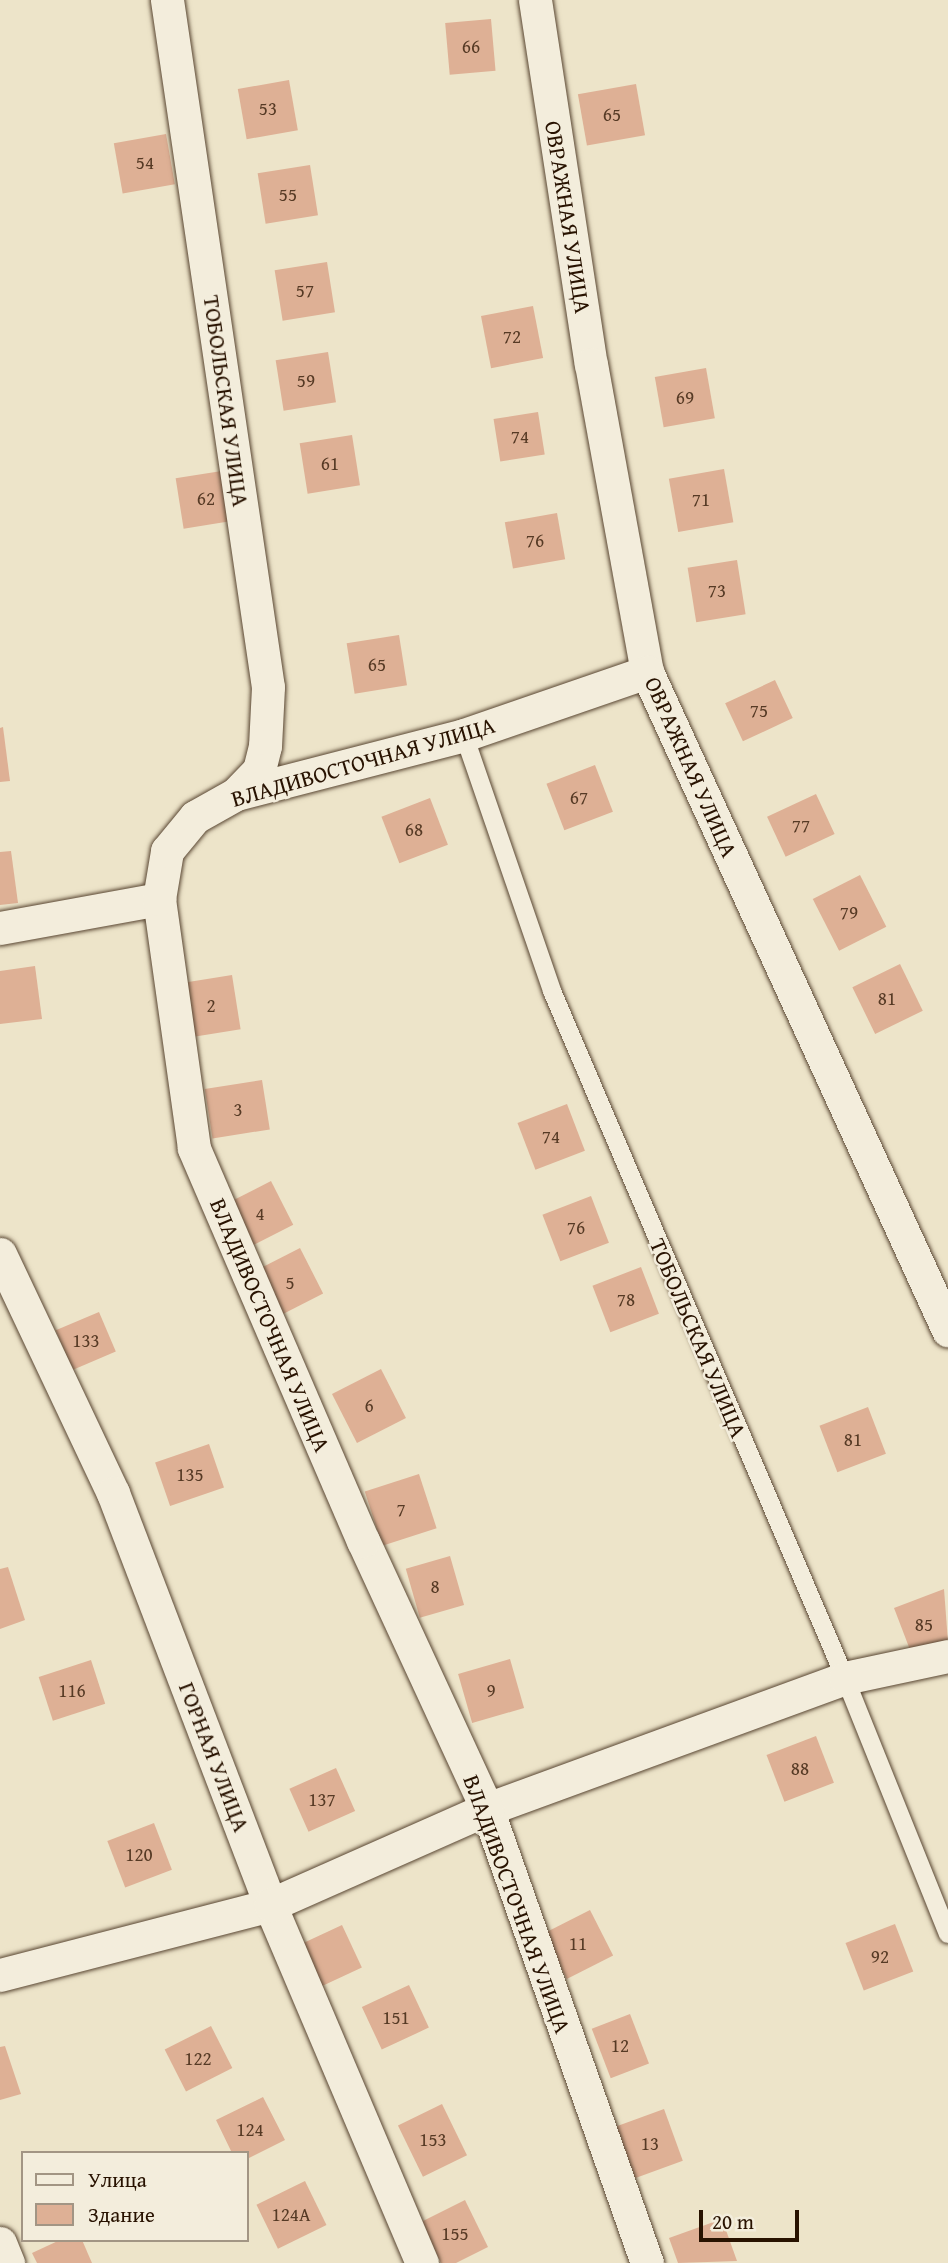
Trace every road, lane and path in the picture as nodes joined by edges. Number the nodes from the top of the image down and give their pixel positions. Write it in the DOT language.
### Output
graph roads {
  1 [pos="167,0"];
  2 [pos="535,0"];
  3 [pos="648,672"];
  4 [pos="464,735"];
  5 [pos="236,794"];
  6 [pos="159,898"];
  7 [pos="0,928"];
  8 [pos="0,1254"];
  9 [pos="948,1330"];
  10 [pos="948,1656"];
  11 [pos="845,1678"];
  12 [pos="487,1809"];
  13 [pos="270,1905"];
  14 [pos="948,1934"];
  15 [pos="0,1975"];
  16 [pos="0,2243"];
  17 [pos="9,2263"];
  18 [pos="422,2263"];
  19 [pos="647,2263"];
  1 -- 5 [label="street, ТОБОЛЬСКАЯ УЛИЦА"];
  2 -- 3 [label="street, ОВРАЖНАЯ УЛИЦА"];
  3 -- 4 [label="street, ВЛАДИВОСТОЧНАЯ УЛИЦА"];
  3 -- 9 [label="street, ОВРАЖНАЯ УЛИЦА"];
  4 -- 5 [label="street, ВЛАДИВОСТОЧНАЯ УЛИЦА"];
  4 -- 11 [label="lane, ТОБОЛЬСКАЯ УЛИЦА"];
  5 -- 6 [label="street, ВЛАДИВОСТОЧНАЯ УЛИЦА"];
  6 -- 7 [label="street"];
  6 -- 12 [label="street, ВЛАДИВОСТОЧНАЯ УЛИЦА"];
  8 -- 13 [label="street, ГОРНАЯ УЛИЦА"];
  10 -- 11 [label="street"];
  11 -- 12 [label="street"];
  11 -- 14 [label="lane, ТОБОЛЬСКАЯ УЛИЦА"];
  12 -- 13 [label="street"];
  12 -- 19 [label="street, ВЛАДИВОСТОЧНАЯ УЛИЦА"];
  13 -- 15 [label="street"];
  13 -- 18 [label="street, ГОРНАЯ УЛИЦА"];
  16 -- 17 [label="street"];
}
